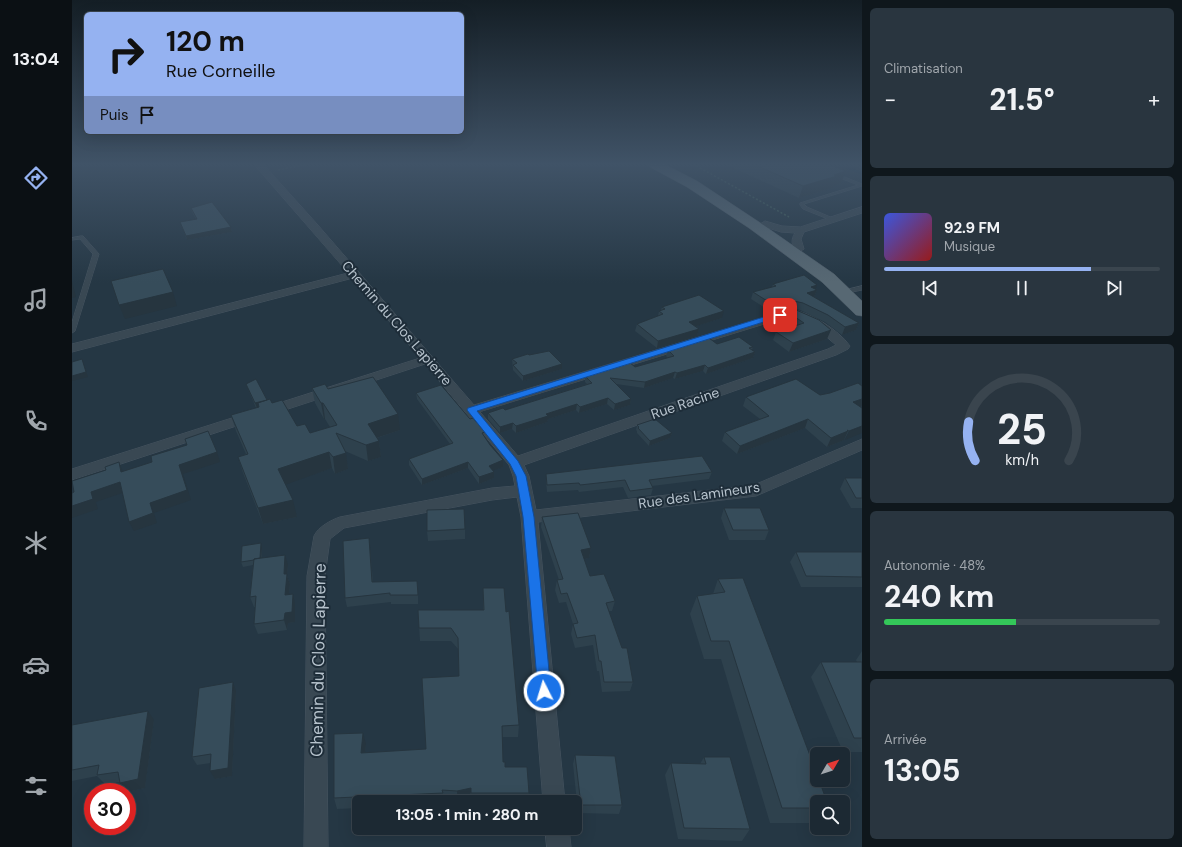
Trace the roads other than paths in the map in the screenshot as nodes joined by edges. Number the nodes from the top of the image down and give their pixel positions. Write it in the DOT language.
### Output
graph roads {
  1 [pos="293,204"];
  2 [pos="723,204"];
  3 [pos="732,204"];
  4 [pos="802,204"];
  5 [pos="862,210"];
  6 [pos="832,220"];
  7 [pos="765,224"];
  8 [pos="803,230"];
  9 [pos="72,239"];
  10 [pos="799,249"];
  11 [pos="355,274"];
  12 [pos="828,278"];
  13 [pos="862,288"];
  14 [pos="843,292"];
  15 [pos="862,311"];
  16 [pos="72,331"];
  17 [pos="72,348"];
  18 [pos="428,359"];
  19 [pos="471,410"];
  20 [pos="862,444"];
  21 [pos="515,463"];
  22 [pos="72,475"];
  23 [pos="523,491"];
  24 [pos="528,517"];
  25 [pos="553,795"];
  26 [pos="558,835"];
  27 [pos="316,847"];
  28 [pos="559,847"];
  1 -- 11 [label="street, Chemin du Clos Lapierre"];
  2 -- 12 [label="main road"];
  3 -- 7 [label="main road"];
  4 -- 6 [label="lane"];
  5 -- 6 [label="street"];
  6 -- 8 [label="street"];
  7 -- 8 [label="street"];
  7 -- 10 [label="main road"];
  8 -- 10 [label="street"];
  9 -- 16 [label="lane"];
  10 -- 12 [label="main road"];
  11 -- 17 [label="street"];
  11 -- 18 [label="street, Chemin du Clos Lapierre"];
  12 -- 14 [label="main road"];
  13 -- 14 [label="lane"];
  14 -- 15 [label="main road"];
  18 -- 19 [label="street, Chemin du Clos Lapierre"];
  18 -- 22 [label="street"];
  19 -- 21 [label="street, Chemin du Clos Lapierre"];
  19 -- 21 [label="street, Rue Racine"];
  20 -- 24 [label="street, Rue des Lamineurs"];
  21 -- 23 [label="street, Chemin du Clos Lapierre"];
  23 -- 24 [label="street, Chemin du Clos Lapierre"];
  23 -- 27 [label="street, Chemin du Clos Lapierre"];
  24 -- 25 [label="street, Chemin du Clos Lapierre"];
  26 -- 28 [label="street"];
}
